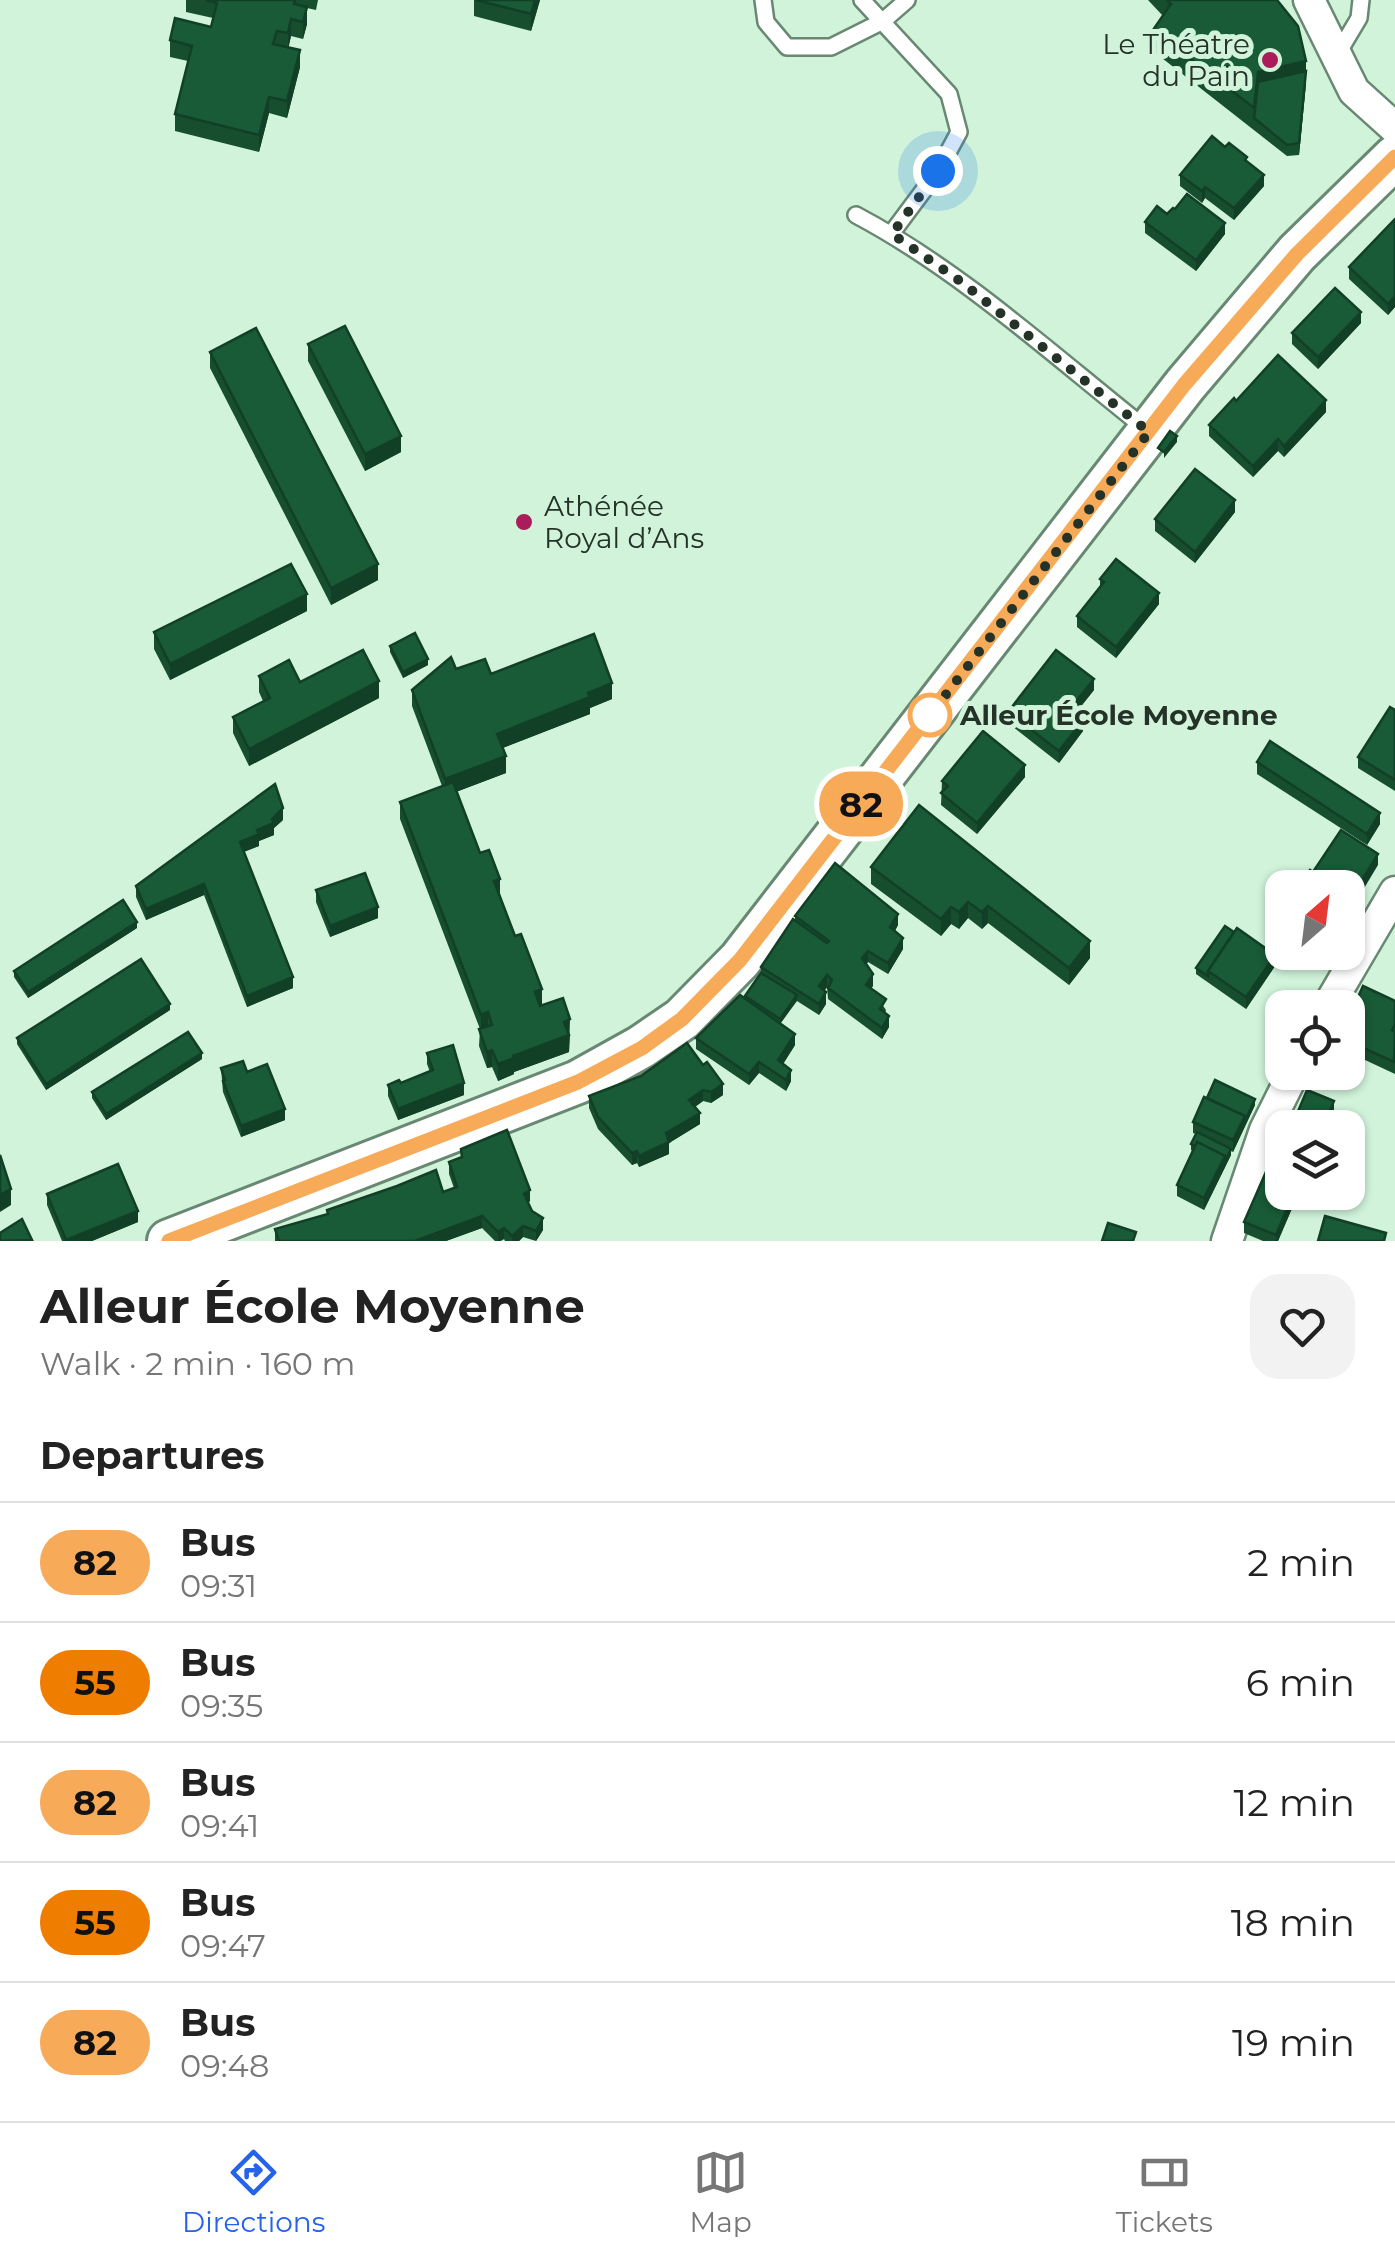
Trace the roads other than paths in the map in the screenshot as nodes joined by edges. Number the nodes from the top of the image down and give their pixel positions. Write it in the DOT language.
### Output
graph roads {
  1 [pos="763,0"];
  2 [pos="862,0"];
  3 [pos="907,0"];
  4 [pos="1310,0"];
  5 [pos="1361,0"];
  6 [pos="883,21"];
  7 [pos="1337,56"];
  8 [pos="1395,128"];
  9 [pos="1395,158"];
  10 [pos="856,215"];
  11 [pos="892,234"];
  12 [pos="1149,432"];
  13 [pos="1395,892"];
  14 [pos="1338,990"];
  15 [pos="1285,1090"];
  16 [pos="169,1241"];
  17 [pos="1227,1241"];
  1 -- 6 [label="lane"];
  2 -- 6 [label="lane"];
  3 -- 6 [label="lane"];
  4 -- 7 [label="street"];
  5 -- 7 [label="lane"];
  6 -- 11 [label="lane"];
  7 -- 8 [label="street"];
  9 -- 12 [label="street"];
  10 -- 11 [label="lane"];
  11 -- 12 [label="lane"];
  12 -- 16 [label="street"];
  13 -- 14 [label="street"];
  15 -- 17 [label="street"];
}
